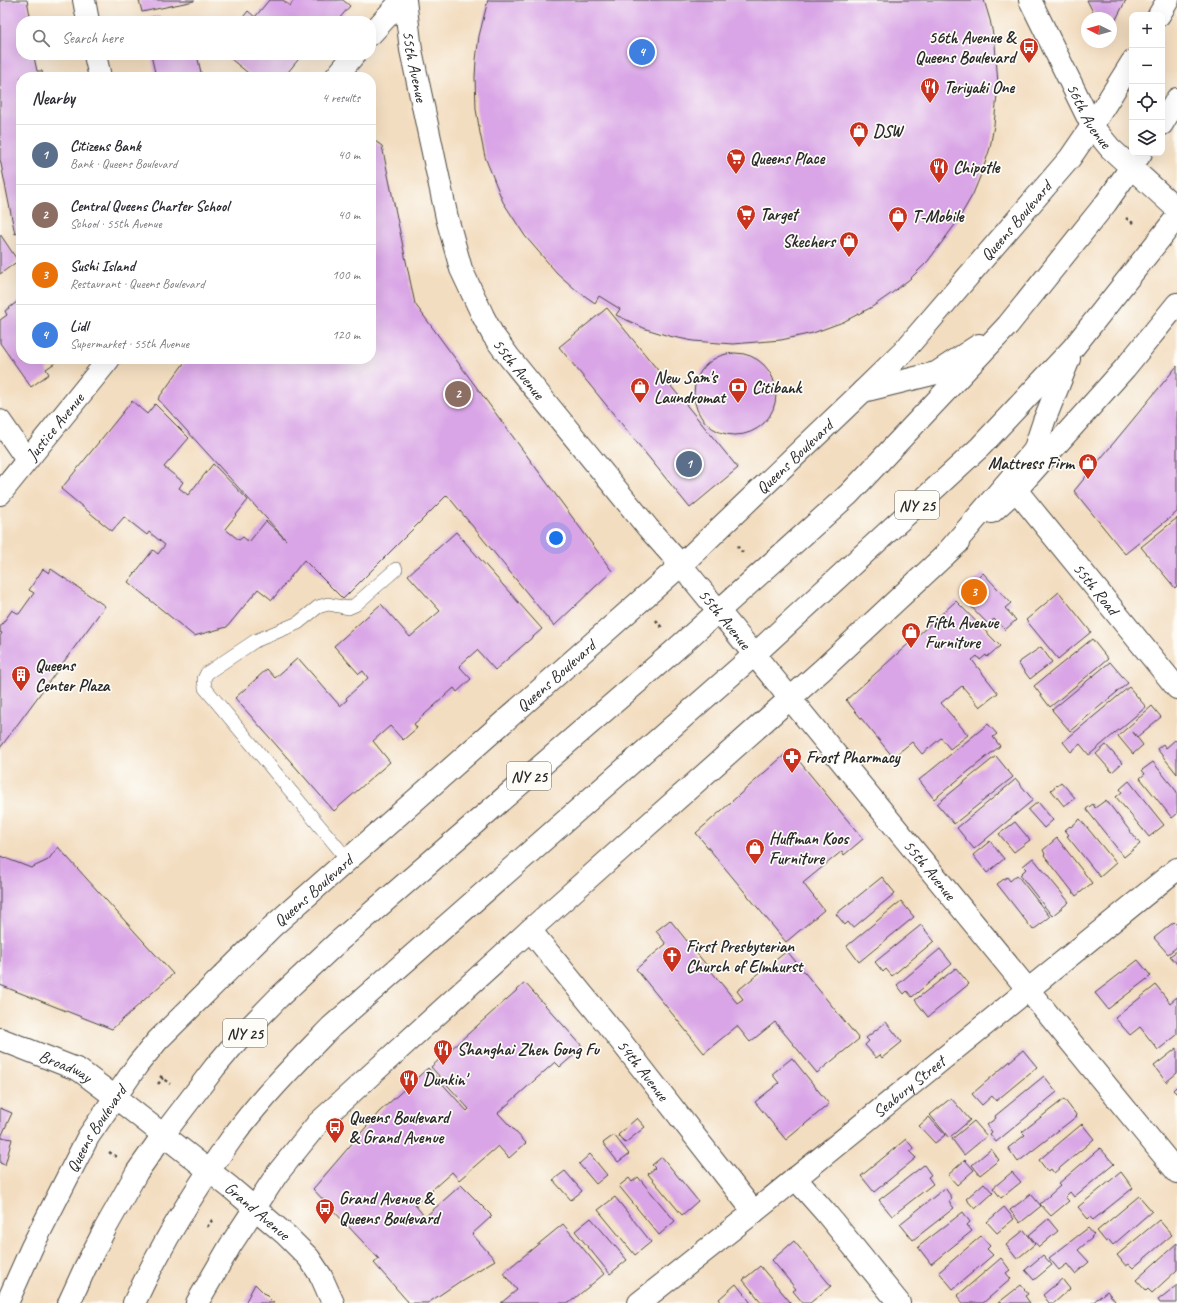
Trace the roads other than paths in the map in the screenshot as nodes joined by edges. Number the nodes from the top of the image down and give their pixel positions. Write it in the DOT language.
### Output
graph roads {
  1 [pos="84,0"];
  2 [pos="404,0"];
  3 [pos="1030,0"];
  4 [pos="1168,0"];
  5 [pos="1161,12"];
  6 [pos="87,16"];
  7 [pos="376,29"];
  8 [pos="96,60"];
  9 [pos="350,60"];
  10 [pos="1129,67"];
  11 [pos="99,72"];
  12 [pos="340,72"];
  13 [pos="1177,99"];
  14 [pos="1164,120"];
  15 [pos="1092,126"];
  16 [pos="1136,160"];
  17 [pos="1177,209"];
  18 [pos="1177,217"];
  19 [pos="1177,304"];
  20 [pos="1008,325"];
  21 [pos="1074,348"];
  22 [pos="105,364"];
  23 [pos="863,391"];
  24 [pos="0,421"];
  25 [pos="27,460"];
  26 [pos="1016,490"];
  27 [pos="0,494"];
  28 [pos="944,556"];
  29 [pos="681,565"];
  30 [pos="396,569"];
  31 [pos="718,611"];
  32 [pos="754,655"];
  33 [pos="1177,688"];
  34 [pos="790,699"];
  35 [pos="348,860"];
  36 [pos="1177,869"];
  37 [pos="530,930"];
  38 [pos="1028,990"];
  39 [pos="0,1039"];
  40 [pos="115,1097"];
  41 [pos="163,1136"];
  42 [pos="209,1171"];
  43 [pos="1177,1172"];
  44 [pos="794,1178"];
  45 [pos="255,1209"];
  46 [pos="754,1212"];
  47 [pos="7,1303"];
  48 [pos="69,1303"];
  49 [pos="134,1303"];
  50 [pos="197,1303"];
  51 [pos="333,1303"];
  52 [pos="639,1303"];
  53 [pos="899,1303"];
  1 -- 6 [label="street"];
  2 -- 7 [label="street"];
  2 -- 29 [label="street, 55th Avenue"];
  3 -- 15 [label="street, 56th Avenue"];
  4 -- 5 [label="street"];
  8 -- 11 [label="street"];
  9 -- 12 [label="street"];
  10 -- 15 [label="street, Queens Boulevard"];
  13 -- 14 [label="street"];
  15 -- 16 [label="street, 56th Avenue"];
  15 -- 23 [label="street, Queens Boulevard"];
  16 -- 17 [label="street, 56th Avenue"];
  16 -- 20 [label="street, NY 25"];
  18 -- 21 [label="street, NY 25"];
  19 -- 26 [label="street"];
  20 -- 23 [label="street"];
  20 -- 31 [label="street, NY 25"];
  21 -- 28 [label="street"];
  21 -- 32 [label="street, NY 25"];
  22 -- 25 [label="street, Justice Avenue"];
  23 -- 29 [label="street, Queens Boulevard"];
  24 -- 25 [label="street"];
  25 -- 27 [label="street, Justice Avenue"];
  26 -- 28 [label="street"];
  26 -- 33 [label="street, 55th Road"];
  28 -- 34 [label="street"];
  29 -- 31 [label="street, 55th Avenue"];
  29 -- 35 [label="street, Queens Boulevard"];
  30 -- 35 [label="lane"];
  31 -- 32 [label="street, 55th Avenue"];
  31 -- 41 [label="street, NY 25"];
  32 -- 34 [label="street, 55th Avenue"];
  32 -- 42 [label="street, NY 25"];
  34 -- 37 [label="street"];
  34 -- 38 [label="street, 55th Avenue"];
  35 -- 40 [label="street, Queens Boulevard"];
  36 -- 38 [label="street, Seabury Street"];
  37 -- 45 [label="street"];
  37 -- 46 [label="street, 54th Avenue"];
  38 -- 43 [label="street, 55th Avenue"];
  38 -- 44 [label="street, Seabury Street"];
  39 -- 40 [label="street, Broadway"];
  40 -- 41 [label="street, Broadway"];
  40 -- 47 [label="street, Queens Boulevard"];
  41 -- 42 [label="street, Grand Avenue"];
  41 -- 48 [label="street, NY 25"];
  42 -- 45 [label="street, Grand Avenue"];
  42 -- 49 [label="street"];
  44 -- 46 [label="street, Seabury Street"];
  44 -- 53 [label="street"];
  45 -- 50 [label="street"];
  45 -- 51 [label="street, Grand Avenue"];
  46 -- 52 [label="street, Seabury Street"];
}
